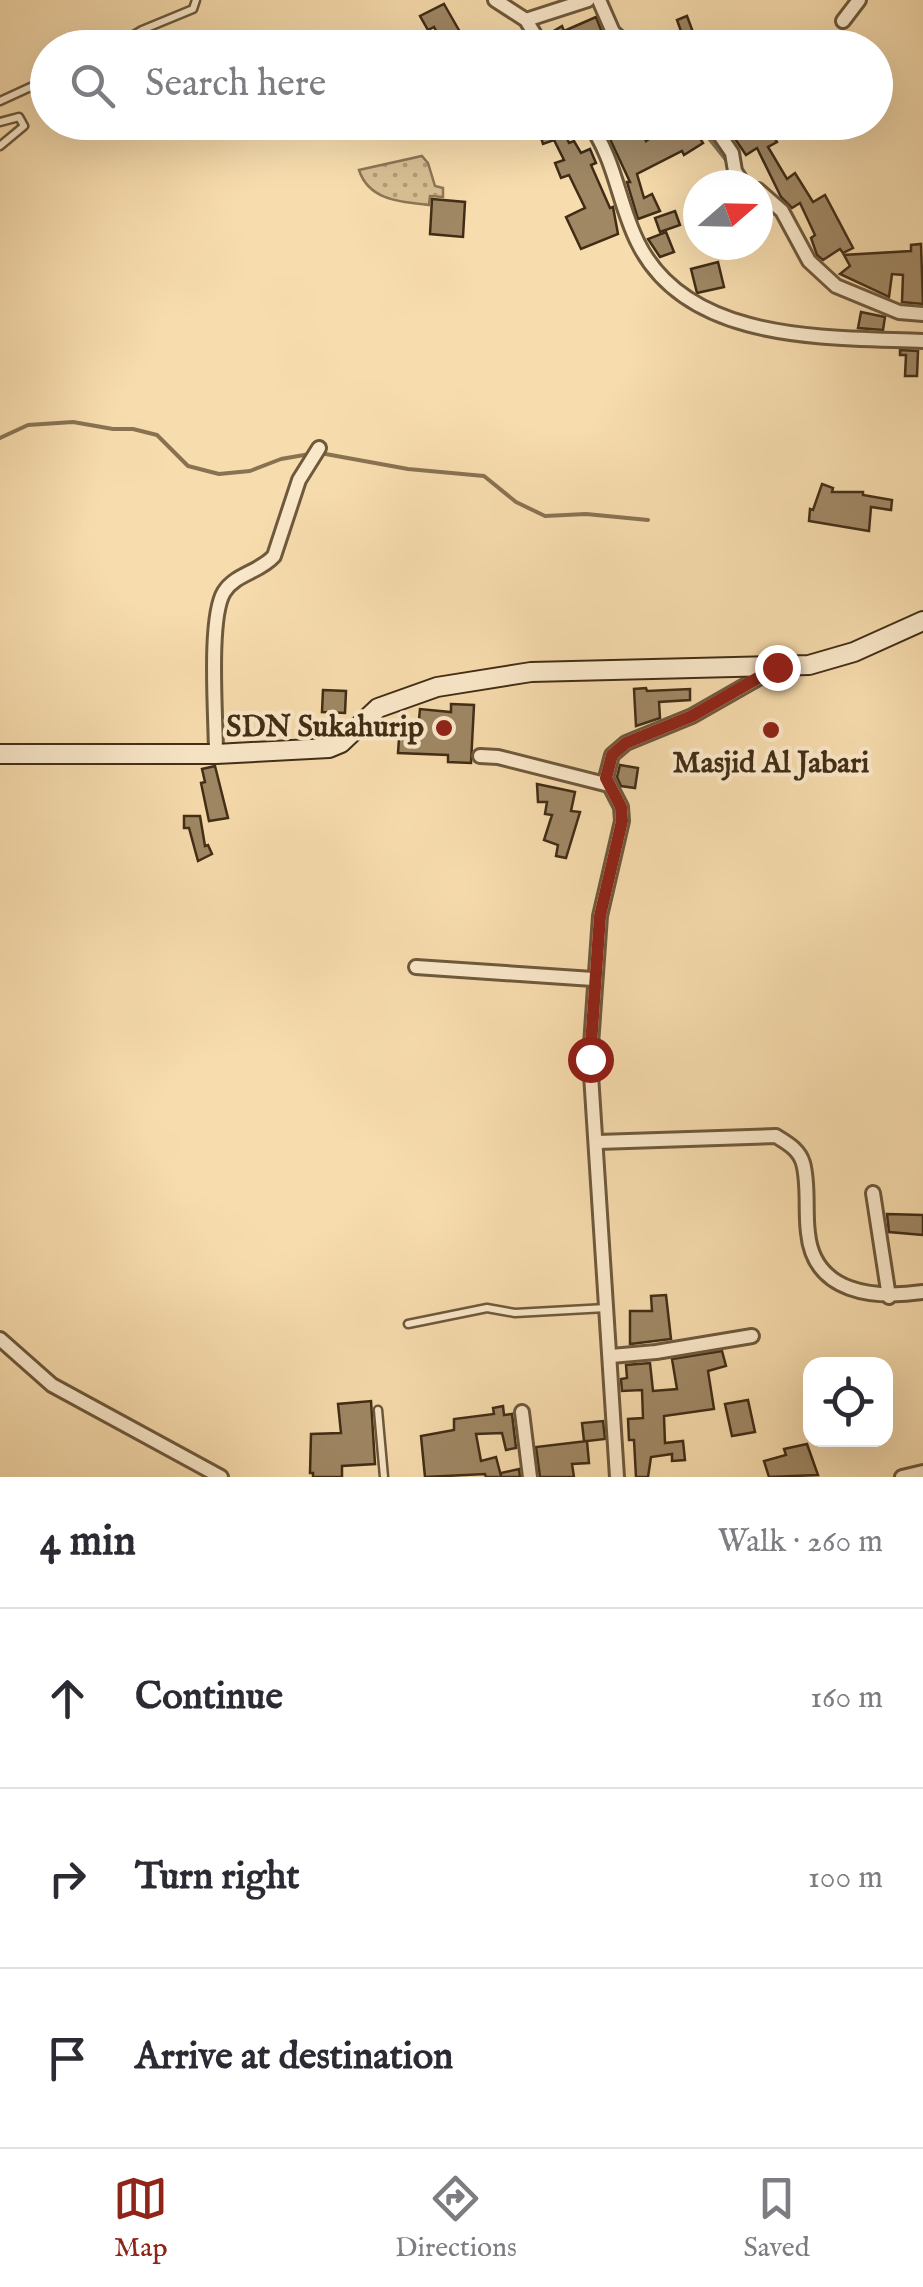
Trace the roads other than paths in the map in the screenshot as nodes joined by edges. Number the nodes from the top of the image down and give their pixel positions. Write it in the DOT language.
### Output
graph roads {
  1 [pos="196,0"];
  2 [pos="495,0"];
  3 [pos="588,0"];
  4 [pos="599,0"];
  5 [pos="859,0"];
  6 [pos="526,20"];
  7 [pos="843,21"];
  8 [pos="142,30"];
  9 [pos="532,30"];
  10 [pos="612,30"];
  11 [pos="30,87"];
  12 [pos="0,101"];
  13 [pos="0,122"];
  14 [pos="601,140"];
  15 [pos="723,140"];
  16 [pos="0,146"];
  17 [pos="735,170"];
  18 [pos="773,203"];
  19 [pos="923,314"];
  20 [pos="923,341"];
  21 [pos="320,448"];
  22 [pos="923,620"];
  23 [pos="777,667"];
  24 [pos="0,754"];
  25 [pos="216,754"];
  26 [pos="480,756"];
  27 [pos="608,784"];
  28 [pos="416,967"];
  29 [pos="593,980"];
  30 [pos="598,1142"];
  31 [pos="873,1193"];
  32 [pos="923,1292"];
  33 [pos="889,1296"];
  34 [pos="608,1308"];
  35 [pos="408,1324"];
  36 [pos="752,1336"];
  37 [pos="0,1339"];
  38 [pos="611,1356"];
  39 [pos="378,1410"];
  40 [pos="522,1412"];
  41 [pos="923,1472"];
  42 [pos="221,1477"];
  43 [pos="384,1477"];
  44 [pos="530,1477"];
  45 [pos="618,1477"];
  46 [pos="902,1477"];
  1 -- 8 [label="lane"];
  2 -- 6 [label="street"];
  3 -- 6 [label="street"];
  4 -- 10 [label="street"];
  5 -- 7 [label="street"];
  6 -- 9 [label="street"];
  11 -- 12 [label="lane"];
  13 -- 16 [label="lane"];
  14 -- 20 [label="street"];
  15 -- 17 [label="street"];
  18 -- 19 [label="street"];
  21 -- 25 [label="street"];
  22 -- 23 [label="street"];
  23 -- 25 [label="street"];
  23 -- 27 [label="street"];
  24 -- 25 [label="street"];
  26 -- 27 [label="street"];
  27 -- 29 [label="street"];
  28 -- 29 [label="street"];
  29 -- 30 [label="street"];
  30 -- 33 [label="street"];
  30 -- 34 [label="street"];
  31 -- 33 [label="street"];
  32 -- 33 [label="street"];
  34 -- 35 [label="lane"];
  34 -- 38 [label="street"];
  36 -- 38 [label="street"];
  37 -- 42 [label="street"];
  38 -- 45 [label="street"];
  39 -- 43 [label="lane"];
  40 -- 44 [label="street"];
  41 -- 46 [label="street"];
}
